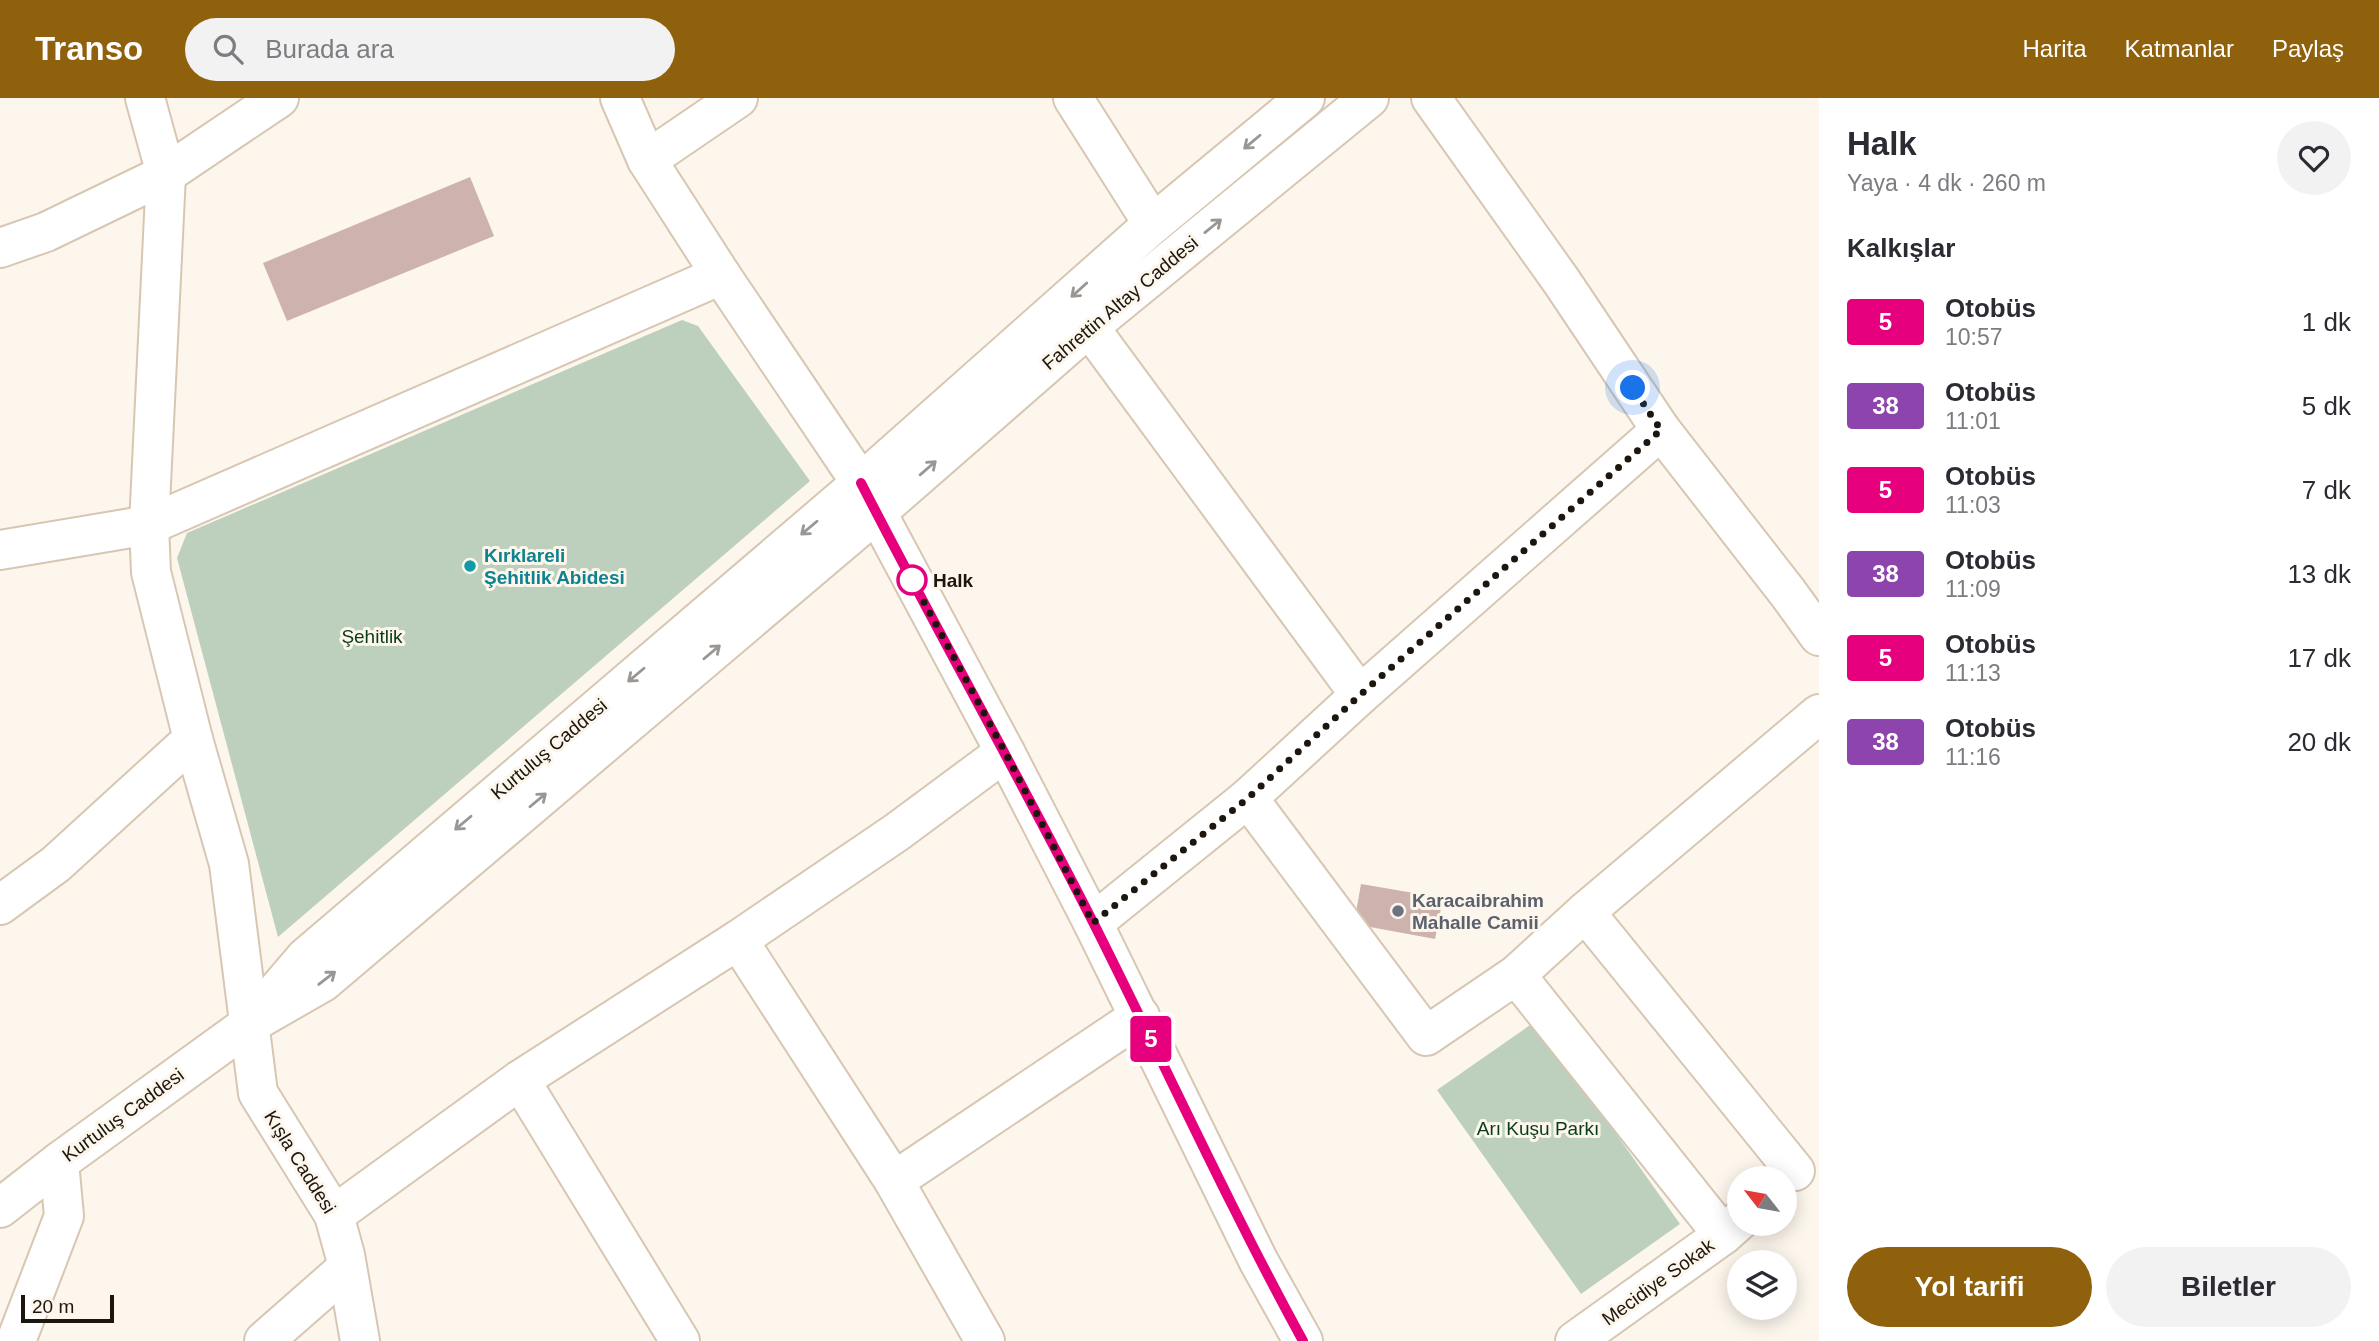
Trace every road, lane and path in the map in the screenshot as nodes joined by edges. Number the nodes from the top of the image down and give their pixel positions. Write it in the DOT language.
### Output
graph roads {
  1 [pos="145,98"];
  2 [pos="620,98"];
  3 [pos="738,98"];
  4 [pos="1073,98"];
  5 [pos="1304,98"];
  6 [pos="1369,98"];
  7 [pos="1431,98"];
  8 [pos="265,104"];
  9 [pos="647,160"];
  10 [pos="166,174"];
  11 [pos="1153,224"];
  12 [pos="0,248"];
  13 [pos="720,275"];
  14 [pos="1089,327"];
  15 [pos="1661,430"];
  16 [pos="869,498"];
  17 [pos="149,525"];
  18 [pos="0,550"];
  19 [pos="1819,636"];
  20 [pos="1360,695"];
  21 [pos="1819,714"];
  22 [pos="193,739"];
  23 [pos="1005,752"];
  24 [pos="1248,798"];
  25 [pos="0,905"];
  26 [pos="1585,912"];
  27 [pos="1093,923"];
  28 [pos="738,940"];
  29 [pos="1516,975"];
  30 [pos="1140,1016"];
  31 [pos="248,1025"];
  32 [pos="520,1080"];
  33 [pos="59,1162"];
  34 [pos="1800,1167"];
  35 [pos="894,1181"];
  36 [pos="0,1208"];
  37 [pos="334,1215"];
  38 [pos="1727,1223"];
  39 [pos="1727,1231"];
  40 [pos="347,1268"];
  41 [pos="1594,1336"];
  42 [pos="16,1341"];
  43 [pos="264,1341"];
  44 [pos="360,1341"];
  45 [pos="680,1341"];
  46 [pos="985,1341"];
  47 [pos="1303,1341"];
  1 -- 10 [label="street, Kışla Caddesi"];
  2 -- 9 [label="street"];
  3 -- 9 [label="street"];
  4 -- 11 [label="street"];
  5 -- 11 [label="street, Fahrettin Altay Caddesi, one-way"];
  14 -- 6 [label="street, Fahrettin Altay Caddesi, one-way"];
  7 -- 15 [label="street"];
  8 -- 10 [label="street"];
  9 -- 13 [label="street"];
  10 -- 12 [label="street"];
  10 -- 17 [label="street, Kışla Caddesi"];
  11 -- 16 [label="street, Fahrettin Altay Caddesi, one-way"];
  13 -- 16 [label="street"];
  13 -- 17 [label="street"];
  16 -- 14 [label="street, Fahrettin Altay Caddesi, one-way"];
  14 -- 20 [label="street"];
  15 -- 19 [label="street"];
  15 -- 20 [label="street"];
  16 -- 23 [label="street"];
  16 -- 31 [label="street, Kurtuluş Caddesi"];
  17 -- 18 [label="street"];
  17 -- 22 [label="street, Kışla Caddesi"];
  20 -- 24 [label="street"];
  21 -- 26 [label="street"];
  22 -- 25 [label="street"];
  22 -- 31 [label="street, Kışla Caddesi"];
  23 -- 27 [label="street"];
  23 -- 28 [label="street"];
  24 -- 27 [label="street"];
  24 -- 29 [label="street"];
  26 -- 29 [label="street"];
  26 -- 34 [label="street"];
  27 -- 30 [label="street"];
  28 -- 32 [label="street"];
  28 -- 35 [label="street"];
  29 -- 38 [label="street"];
  30 -- 35 [label="street"];
  30 -- 47 [label="street"];
  31 -- 33 [label="street, Kurtuluş Caddesi"];
  31 -- 37 [label="street, Kışla Caddesi"];
  32 -- 37 [label="street"];
  32 -- 45 [label="street"];
  33 -- 36 [label="street, Kurtuluş Caddesi"];
  33 -- 42 [label="street"];
  35 -- 46 [label="street"];
  37 -- 40 [label="street, Kışla Caddesi"];
  39 -- 41 [label="street, Mecidiye Sokak"];
  40 -- 43 [label="street"];
  40 -- 44 [label="street, Kışla Caddesi"];
}
